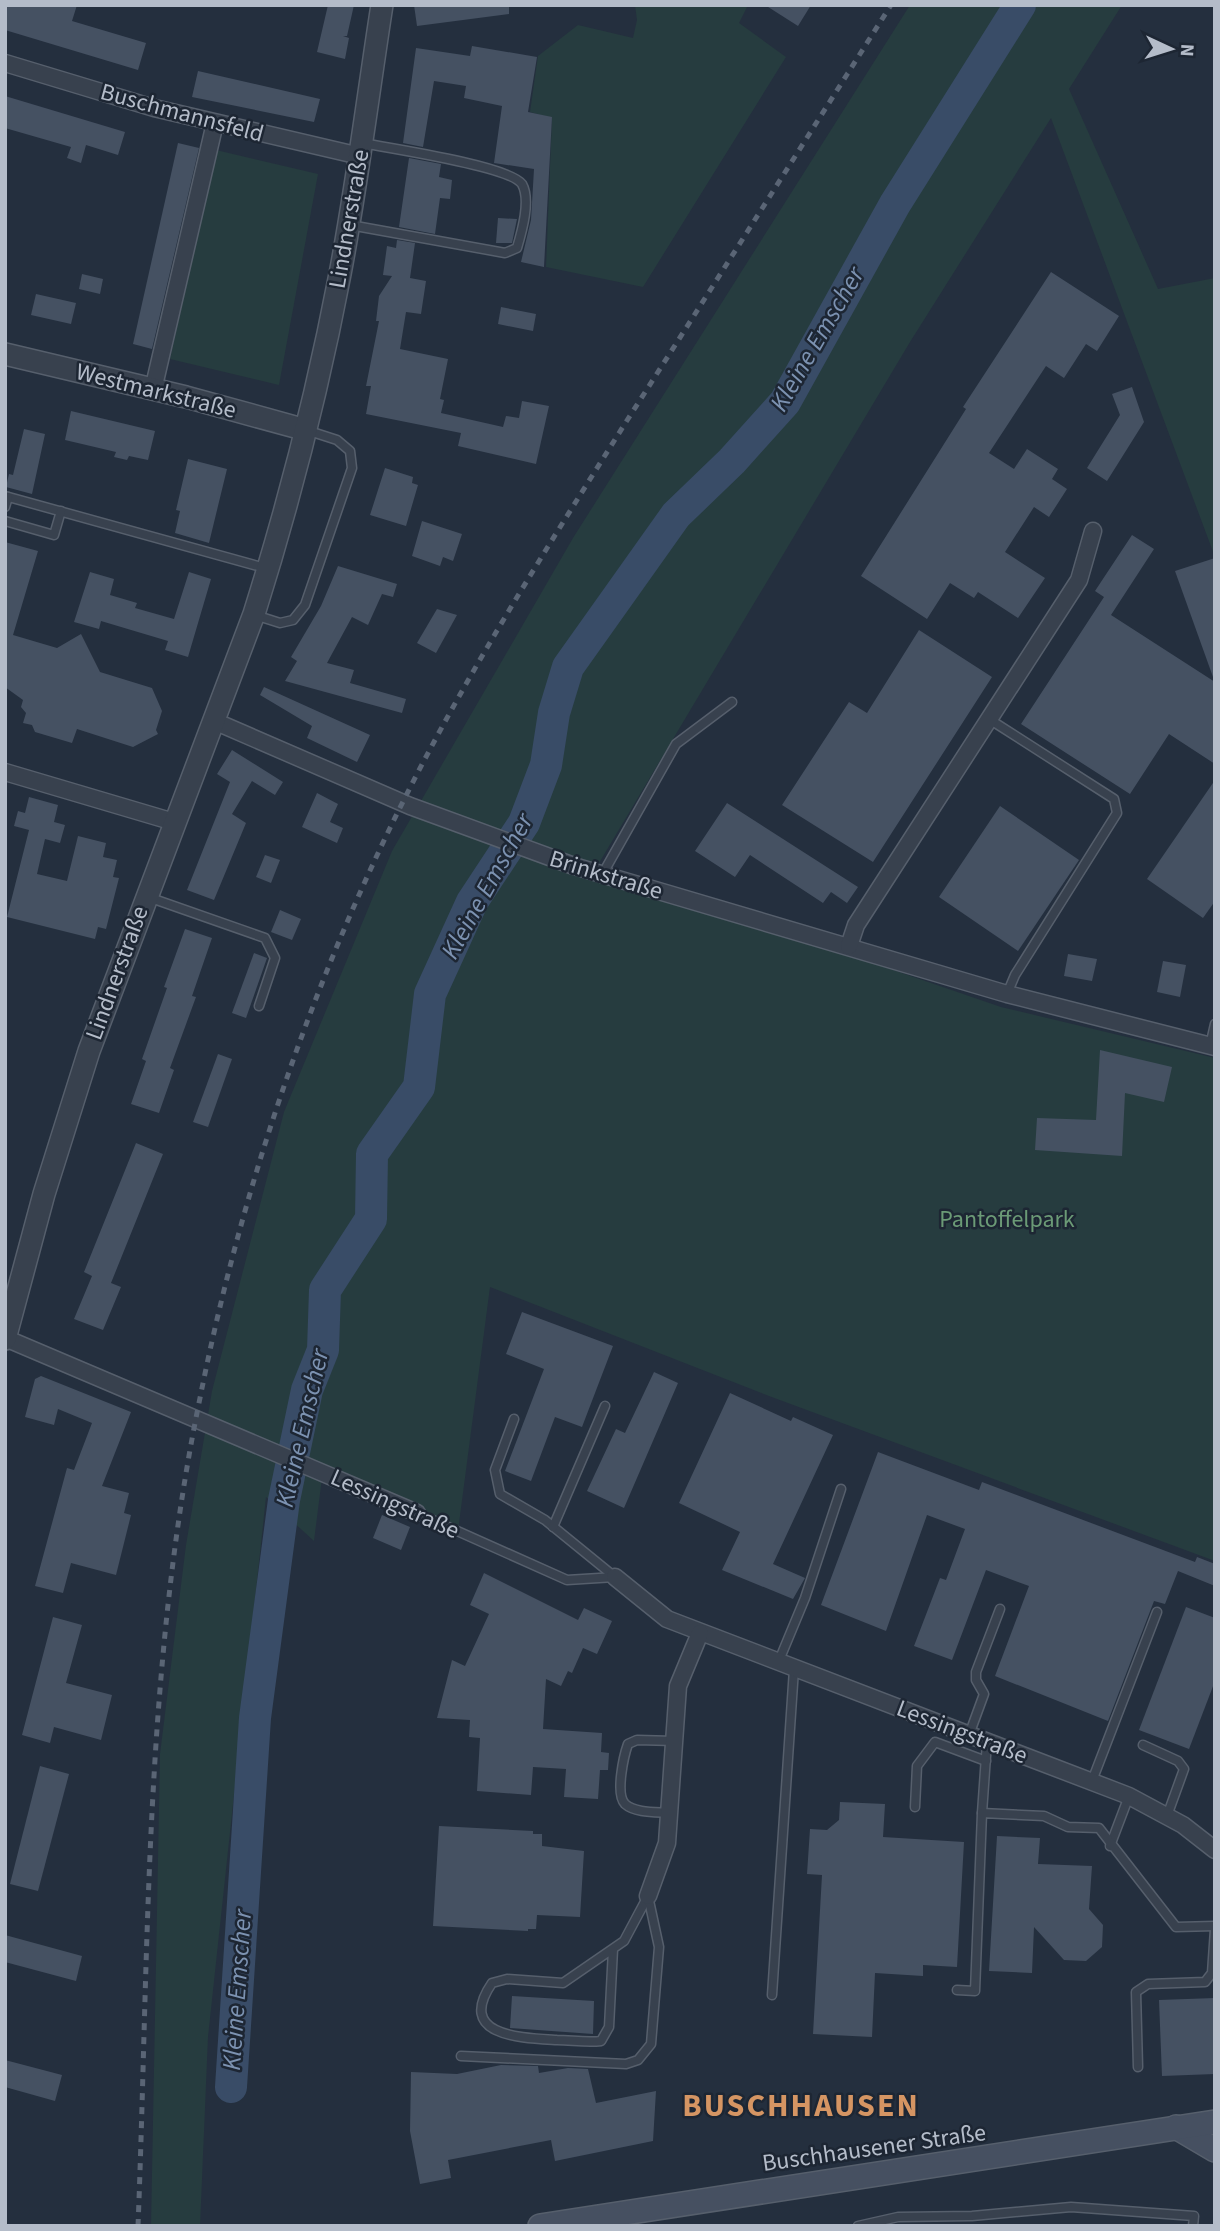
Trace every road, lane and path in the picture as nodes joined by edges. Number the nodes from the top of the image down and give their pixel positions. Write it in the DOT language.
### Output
graph roads {
  1 [pos="382,5"];
  2 [pos="5,63"];
  3 [pos="215,123"];
  4 [pos="361,150"];
  5 [pos="348,225"];
  6 [pos="5,355"];
  7 [pos="153,390"];
  8 [pos="306,430"];
  9 [pos="7,496"];
  10 [pos="5,508"];
  11 [pos="61,511"];
  12 [pos="5,521"];
  13 [pos="1093,531"];
  14 [pos="268,569"];
  15 [pos="254,614"];
  16 [pos="732,702"];
  17 [pos="989,719"];
  18 [pos="214,720"];
  19 [pos="5,772"];
  20 [pos="174,822"];
  21 [pos="602,875"];
  22 [pos="145,896"];
  23 [pos="849,946"];
  24 [pos="1007,994"];
  25 [pos="259,1006"];
  26 [pos="1215,1024"];
  27 [pos="1213,1047"];
  28 [pos="5,1338"];
  29 [pos="605,1406"];
  30 [pos="514,1419"];
  31 [pos="841,1489"];
  32 [pos="417,1513"];
  33 [pos="553,1527"];
  34 [pos="615,1577"];
  35 [pos="1000,1609"];
  36 [pos="1157,1612"];
  37 [pos="700,1633"];
  38 [pos="778,1663"];
  39 [pos="794,1669"];
  40 [pos="938,1723"];
  41 [pos="969,1735"];
  42 [pos="675,1741"];
  43 [pos="935,1742"];
  44 [pos="987,1742"];
  45 [pos="1143,1745"];
  46 [pos="986,1761"];
  47 [pos="1092,1781"];
  48 [pos="1129,1796"];
  49 [pos="915,1807"];
  50 [pos="670,1813"];
  51 [pos="982,1813"];
  52 [pos="1167,1816"];
  53 [pos="1110,1846"];
  54 [pos="1215,1850"];
  55 [pos="648,1896"];
  56 [pos="1215,1928"];
  57 [pos="612,1949"];
  58 [pos="957,1990"];
  59 [pos="772,1995"];
  60 [pos="461,2056"];
  61 [pos="1138,2067"];
  62 [pos="1215,2122"];
  63 [pos="1176,2127"];
  64 [pos="1215,2150"];
  65 [pos="540,2226"];
  66 [pos="858,2226"];
  67 [pos="1193,2226"];
  1 -- 4 [label="street, Lindnerstraße"];
  2 -- 3 [label="street, Buschmannsfeld"];
  3 -- 4 [label="street, Buschmannsfeld"];
  3 -- 7 [label="street"];
  4 -- 5 [label="street, Lindnerstraße"];
  4 -- 5 [label="lane"];
  5 -- 8 [label="street, Lindnerstraße"];
  6 -- 7 [label="street, Westmarkstraße"];
  7 -- 8 [label="street, Westmarkstraße"];
  8 -- 14 [label="street, Lindnerstraße"];
  8 -- 15 [label="lane"];
  9 -- 10 [label="lane"];
  9 -- 11 [label="lane"];
  11 -- 12 [label="lane"];
  11 -- 14 [label="lane"];
  13 -- 17 [label="street"];
  14 -- 15 [label="street, Lindnerstraße"];
  15 -- 18 [label="street, Lindnerstraße"];
  16 -- 21 [label="lane"];
  17 -- 23 [label="street"];
  17 -- 24 [label="lane"];
  18 -- 20 [label="street, Lindnerstraße"];
  18 -- 21 [label="street, Brinkstraße"];
  19 -- 20 [label="street"];
  20 -- 22 [label="street, Lindnerstraße"];
  21 -- 23 [label="street, Brinkstraße"];
  22 -- 25 [label="lane"];
  22 -- 28 [label="street, Lindnerstraße"];
  23 -- 24 [label="street, Brinkstraße"];
  24 -- 27 [label="street, Brinkstraße"];
  26 -- 27 [label="lane"];
  28 -- 32 [label="street, Lessingstraße"];
  29 -- 33 [label="lane"];
  30 -- 33 [label="lane"];
  31 -- 38 [label="lane"];
  32 -- 34 [label="lane, Lessingstraße"];
  33 -- 34 [label="lane"];
  34 -- 37 [label="street, Lessingstraße"];
  35 -- 41 [label="lane"];
  36 -- 47 [label="lane"];
  37 -- 38 [label="street, Lessingstraße"];
  37 -- 42 [label="street"];
  38 -- 39 [label="street, Lessingstraße"];
  39 -- 40 [label="street, Lessingstraße"];
  39 -- 59 [label="lane"];
  40 -- 41 [label="street, Lessingstraße"];
  40 -- 43 [label="lane"];
  41 -- 44 [label="street, Lessingstraße"];
  42 -- 50 [label="street"];
  42 -- 50 [label="lane"];
  43 -- 46 [label="lane"];
  43 -- 49 [label="lane"];
  44 -- 46 [label="lane"];
  44 -- 47 [label="street, Lessingstraße"];
  45 -- 52 [label="lane"];
  46 -- 51 [label="lane"];
  47 -- 48 [label="street, Lessingstraße"];
  48 -- 52 [label="street, Lessingstraße"];
  48 -- 53 [label="lane"];
  50 -- 55 [label="street"];
  51 -- 53 [label="lane"];
  51 -- 58 [label="lane"];
  52 -- 54 [label="street, Lessingstraße"];
  53 -- 56 [label="lane"];
  55 -- 57 [label="lane"];
  55 -- 60 [label="lane"];
  56 -- 61 [label="lane"];
  57 -- 57 [label="lane"];
  62 -- 63 [label="main road, Buschhausener Straße"];
  63 -- 64 [label="main road"];
  63 -- 65 [label="main road, Buschhausener Straße"];
  66 -- 67 [label="lane"];
}
